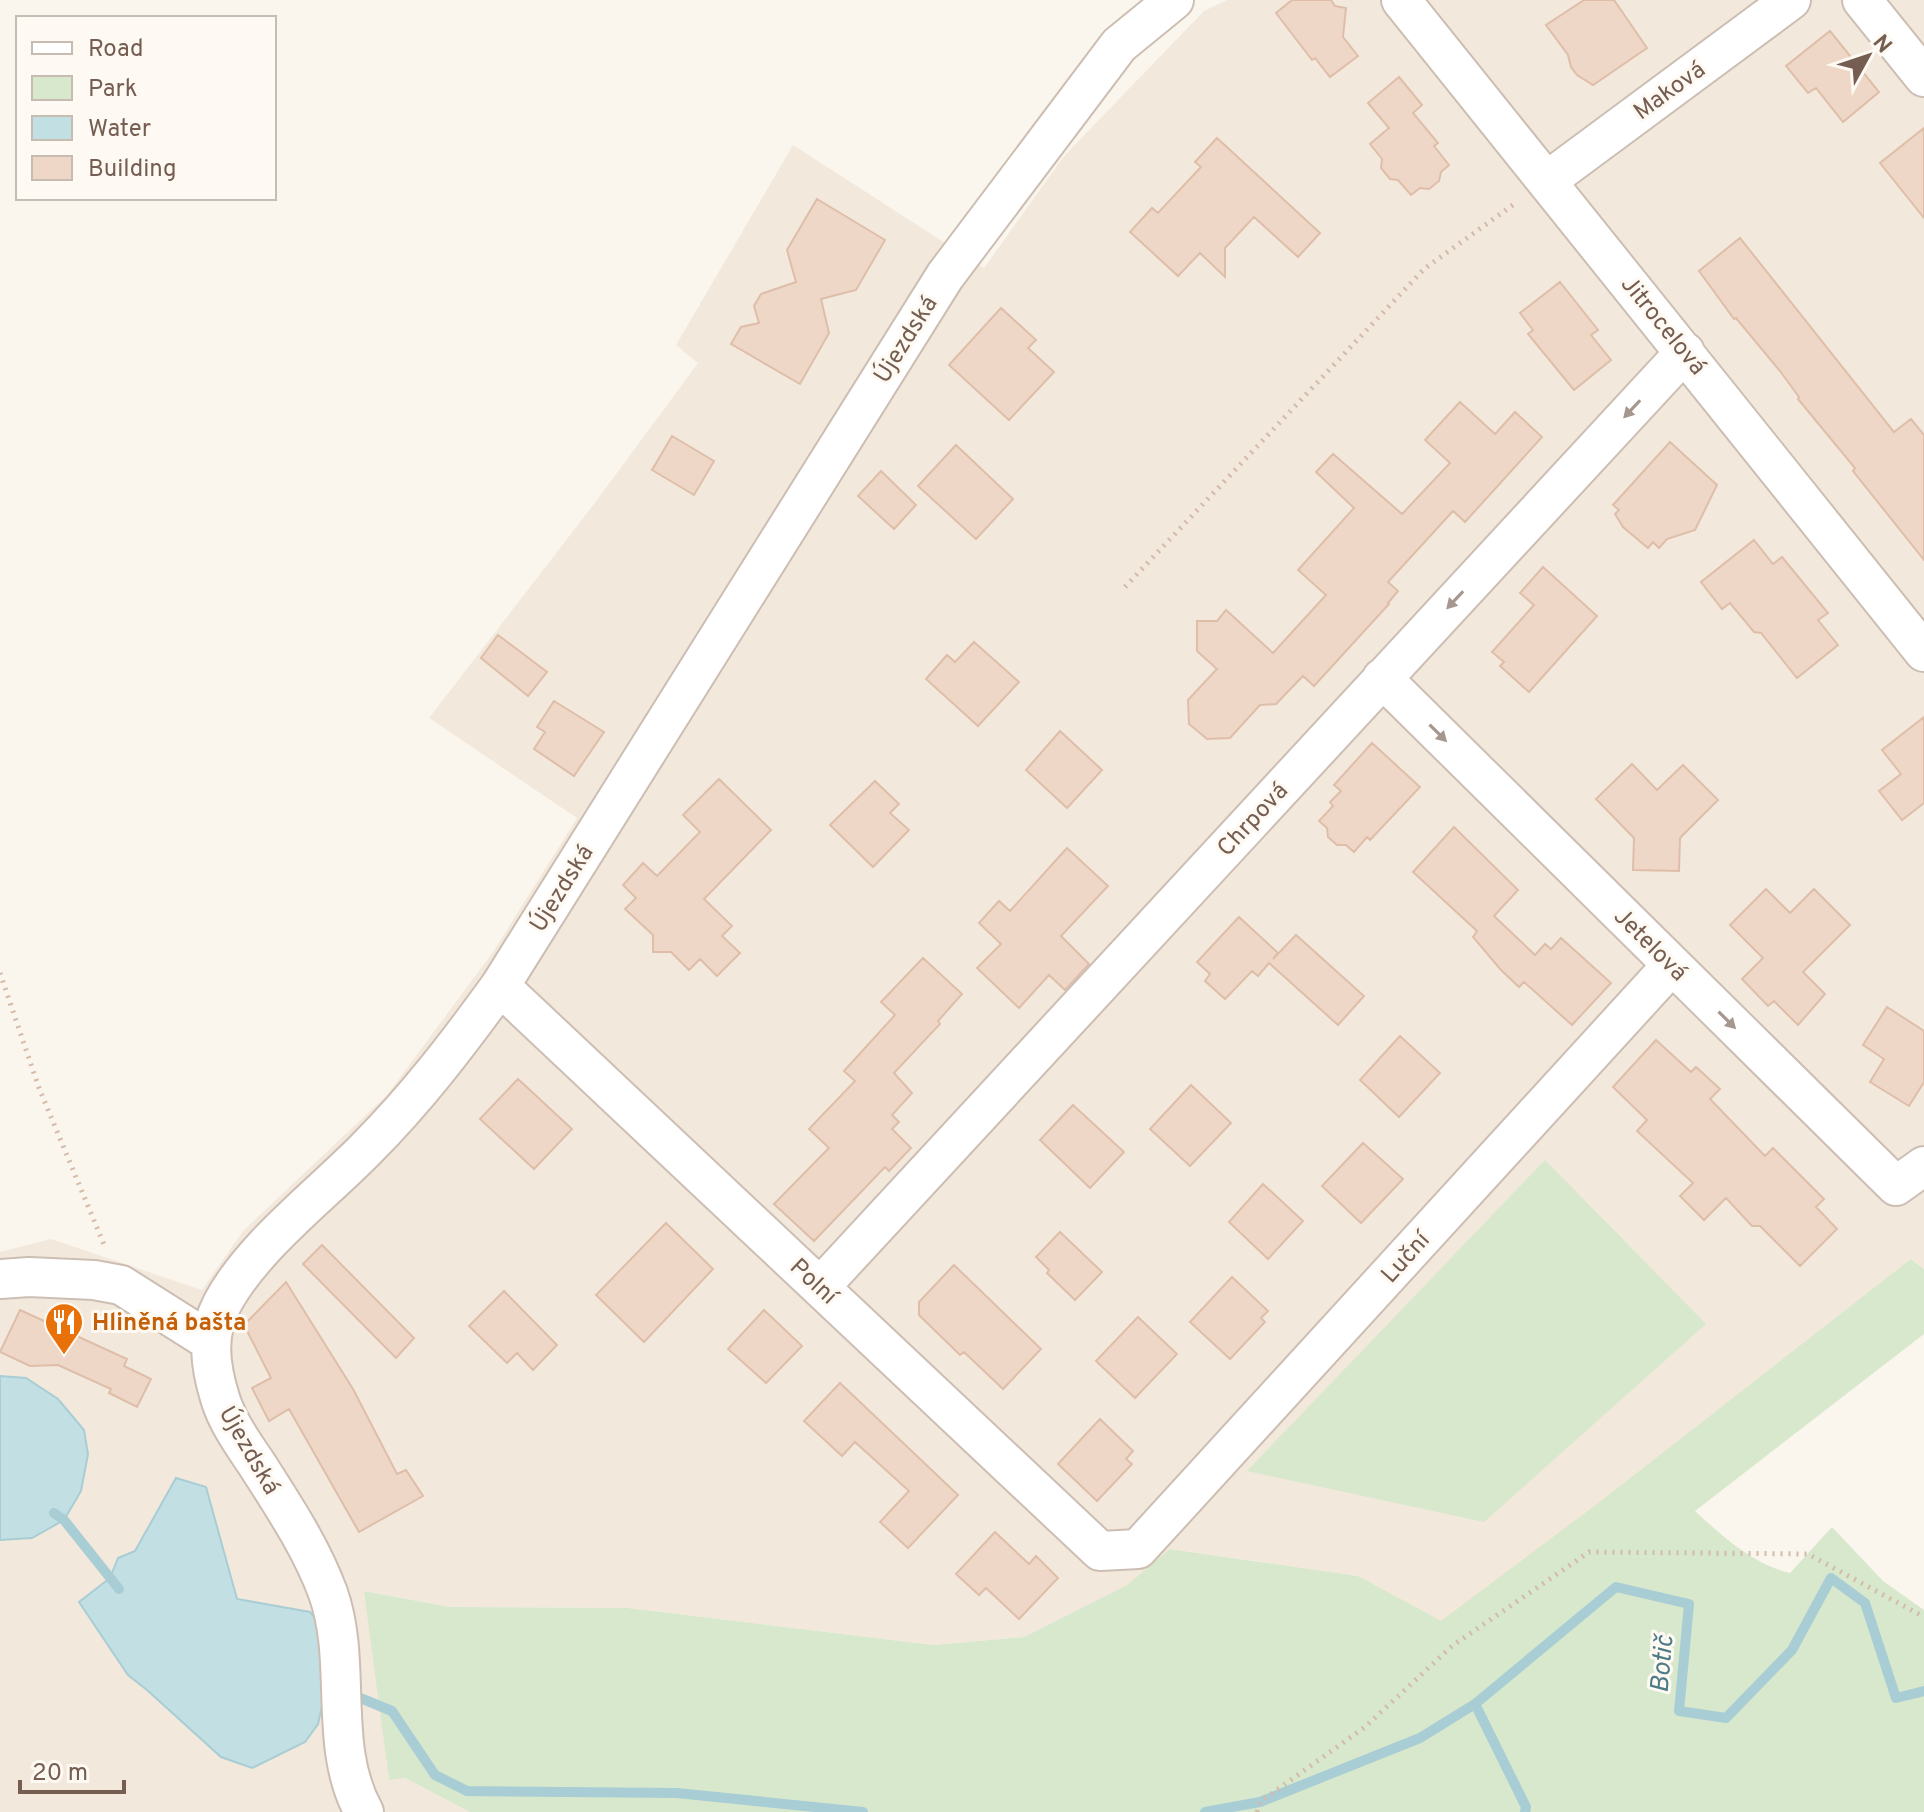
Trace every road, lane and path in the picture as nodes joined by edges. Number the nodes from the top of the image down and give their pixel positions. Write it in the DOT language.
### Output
graph roads {
  1 [pos="1174,0"];
  2 [pos="1401,0"];
  3 [pos="1791,0"];
  4 [pos="1862,0"];
  5 [pos="1924,77"];
  6 [pos="1548,180"];
  7 [pos="1685,352"];
  8 [pos="1125,587"];
  9 [pos="1924,652"];
  10 [pos="1382,678"];
  11 [pos="1672,965"];
  12 [pos="0,973"];
  13 [pos="500,986"];
  14 [pos="1924,1166"];
  15 [pos="0,1279"];
  16 [pos="121,1285"];
  17 [pos="820,1287"];
  18 [pos="211,1342"];
  19 [pos="1138,1549"];
  20 [pos="1924,1617"];
  21 [pos="364,1812"];
  22 [pos="1257,1812"];
  1 -- 13 [label="street, Újezdská"];
  2 -- 6 [label="street, Jitrocelová"];
  3 -- 6 [label="street, Maková"];
  4 -- 5 [label="street"];
  6 -- 7 [label="street, Jitrocelová"];
  6 -- 8 [label="path"];
  7 -- 9 [label="street, Jitrocelová"];
  7 -- 10 [label="street, Chrpová, one-way"];
  10 -- 11 [label="street, Jetelová, one-way"];
  10 -- 17 [label="street, Chrpová"];
  11 -- 14 [label="street, Jetelová, one-way"];
  11 -- 19 [label="street, Luční"];
  12 -- 16 [label="path"];
  13 -- 17 [label="street, Polní"];
  13 -- 18 [label="street, Újezdská"];
  15 -- 16 [label="street"];
  16 -- 18 [label="street"];
  17 -- 19 [label="street, Polní"];
  18 -- 21 [label="street, Újezdská"];
  20 -- 22 [label="path"];
}
